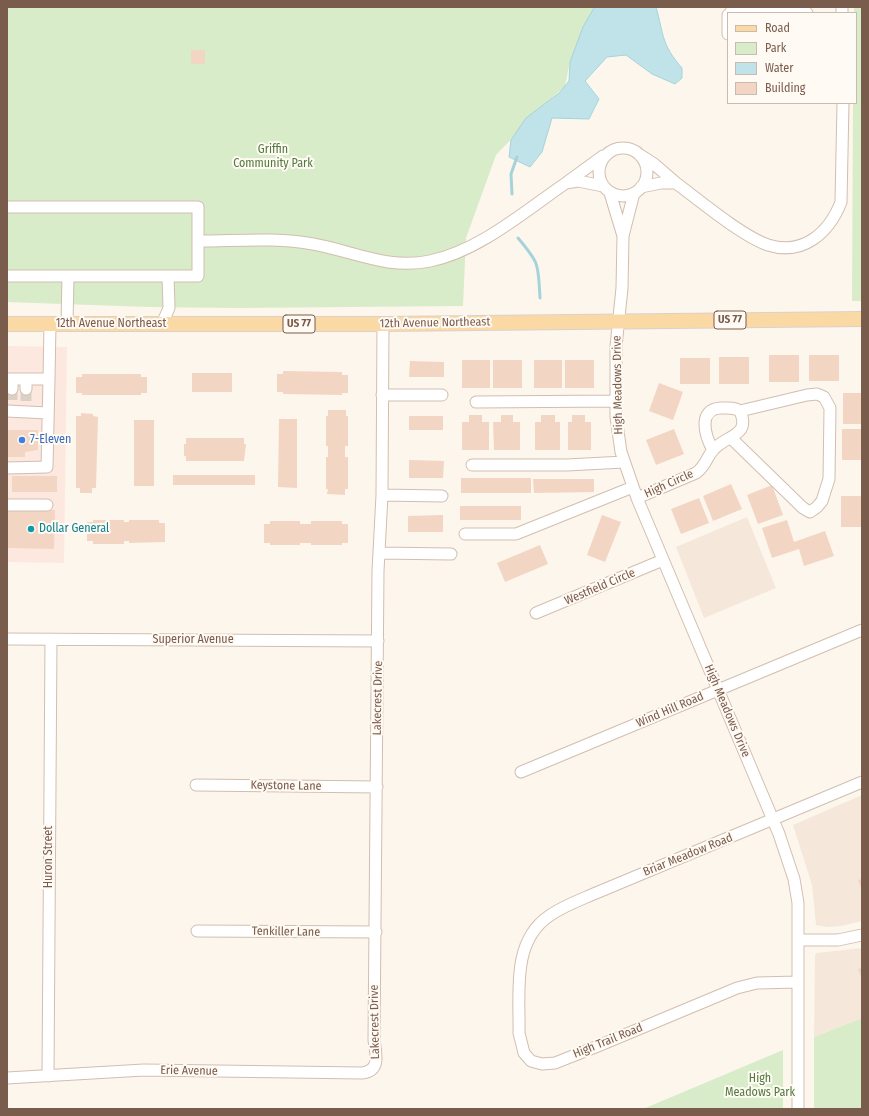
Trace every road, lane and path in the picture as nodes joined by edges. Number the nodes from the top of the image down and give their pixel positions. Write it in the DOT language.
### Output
graph roads {
  1 [pos="731,12"];
  2 [pos="802,12"];
  3 [pos="842,104"];
  4 [pos="610,151"];
  5 [pos="640,155"];
  6 [pos="566,183"];
  7 [pos="676,184"];
  8 [pos="606,189"];
  9 [pos="638,190"];
  10 [pos="7,207"];
  11 [pos="623,236"];
  12 [pos="198,241"];
  13 [pos="7,276"];
  14 [pos="68,276"];
  15 [pos="168,276"];
  16 [pos="862,319"];
  17 [pos="618,322"];
  18 [pos="7,324"];
  19 [pos="50,324"];
  20 [pos="67,324"];
  21 [pos="162,324"];
  22 [pos="383,324"];
  23 [pos="49,379"];
  24 [pos="10,395"];
  25 [pos="26,395"];
  26 [pos="382,395"];
  27 [pos="442,395"];
  28 [pos="616,401"];
  29 [pos="476,402"];
  30 [pos="740,411"];
  31 [pos="48,412"];
  32 [pos="731,438"];
  33 [pos="713,450"];
  34 [pos="624,462"];
  35 [pos="472,465"];
  36 [pos="7,468"];
  37 [pos="633,487"];
  38 [pos="382,495"];
  39 [pos="442,496"];
  40 [pos="637,498"];
  41 [pos="7,505"];
  42 [pos="47,505"];
  43 [pos="465,534"];
  44 [pos="380,553"];
  45 [pos="451,554"];
  46 [pos="664,560"];
  47 [pos="536,613"];
  48 [pos="862,630"];
  49 [pos="7,638"];
  50 [pos="51,639"];
  51 [pos="378,641"];
  52 [pos="718,690"];
  53 [pos="521,772"];
  54 [pos="862,782"];
  55 [pos="196,785"];
  56 [pos="376,787"];
  57 [pos="773,820"];
  58 [pos="197,931"];
  59 [pos="376,932"];
  60 [pos="862,935"];
  61 [pos="799,940"];
  62 [pos="525,945"];
  63 [pos="798,982"];
  64 [pos="371,1071"];
  65 [pos="48,1076"];
  66 [pos="7,1078"];
  67 [pos="798,1109"];
  1 -- 2 [label="street"];
  3 -- 7 [label="street"];
  4 -- 5 [label="street"];
  4 -- 6 [label="street"];
  4 -- 8 [label="street"];
  5 -- 7 [label="street"];
  5 -- 9 [label="street"];
  6 -- 8 [label="street"];
  6 -- 12 [label="street"];
  7 -- 9 [label="street"];
  8 -- 9 [label="street"];
  8 -- 11 [label="street"];
  9 -- 11 [label="street"];
  10 -- 12 [label="street"];
  11 -- 17 [label="street, High Meadows Drive"];
  12 -- 15 [label="street"];
  13 -- 14 [label="street"];
  14 -- 15 [label="street"];
  14 -- 20 [label="street"];
  15 -- 21 [label="street"];
  16 -- 17 [label="main road, 12th Avenue Northeast / US 77"];
  17 -- 22 [label="main road, 12th Avenue Northeast / US 77"];
  17 -- 28 [label="street, High Meadows Drive"];
  18 -- 19 [label="main road, 12th Avenue Northeast / US 77"];
  19 -- 20 [label="main road, 12th Avenue Northeast / US 77"];
  19 -- 23 [label="street"];
  20 -- 21 [label="main road, 12th Avenue Northeast / US 77"];
  21 -- 22 [label="main road, 12th Avenue Northeast / US 77"];
  22 -- 26 [label="street, Lakecrest Drive"];
  23 -- 25 [label="street"];
  23 -- 31 [label="street"];
  24 -- 25 [label="street"];
  24 -- 25 [label="street"];
  25 -- 31 [label="street"];
  26 -- 27 [label="street"];
  26 -- 38 [label="street, Lakecrest Drive"];
  28 -- 29 [label="street"];
  28 -- 34 [label="street, High Meadows Drive"];
  30 -- 32 [label="street, High Circle"];
  30 -- 32 [label="street"];
  30 -- 33 [label="street"];
  31 -- 36 [label="street"];
  32 -- 33 [label="street, High Circle"];
  33 -- 40 [label="street, High Circle"];
  34 -- 35 [label="street"];
  34 -- 37 [label="street, High Meadows Drive"];
  37 -- 40 [label="street, High Meadows Drive"];
  37 -- 43 [label="street"];
  38 -- 39 [label="street"];
  38 -- 44 [label="street, Lakecrest Drive"];
  40 -- 46 [label="street, High Meadows Drive"];
  41 -- 42 [label="street"];
  44 -- 45 [label="street"];
  44 -- 51 [label="street, Lakecrest Drive"];
  46 -- 47 [label="street, Westfield Circle"];
  46 -- 52 [label="street, High Meadows Drive"];
  48 -- 52 [label="street, Wind Hill Road"];
  49 -- 50 [label="street, Superior Avenue"];
  50 -- 51 [label="street, Superior Avenue"];
  50 -- 65 [label="street, Huron Street"];
  51 -- 56 [label="street, Lakecrest Drive"];
  52 -- 53 [label="street, Wind Hill Road"];
  52 -- 57 [label="street, High Meadows Drive"];
  54 -- 57 [label="street, Briar Meadow Road"];
  55 -- 56 [label="street, Keystone Lane"];
  56 -- 59 [label="street, Lakecrest Drive"];
  57 -- 61 [label="street, High Meadows Drive"];
  57 -- 62 [label="street, Briar Meadow Road"];
  58 -- 59 [label="street, Tenkiller Lane"];
  59 -- 64 [label="street, Lakecrest Drive"];
  60 -- 61 [label="street"];
  61 -- 63 [label="street, High Meadows Drive"];
  62 -- 63 [label="street, High Trail Road"];
  63 -- 67 [label="street, High Meadows Drive"];
  64 -- 65 [label="street, Erie Avenue"];
  65 -- 66 [label="street, Erie Avenue"];
}
